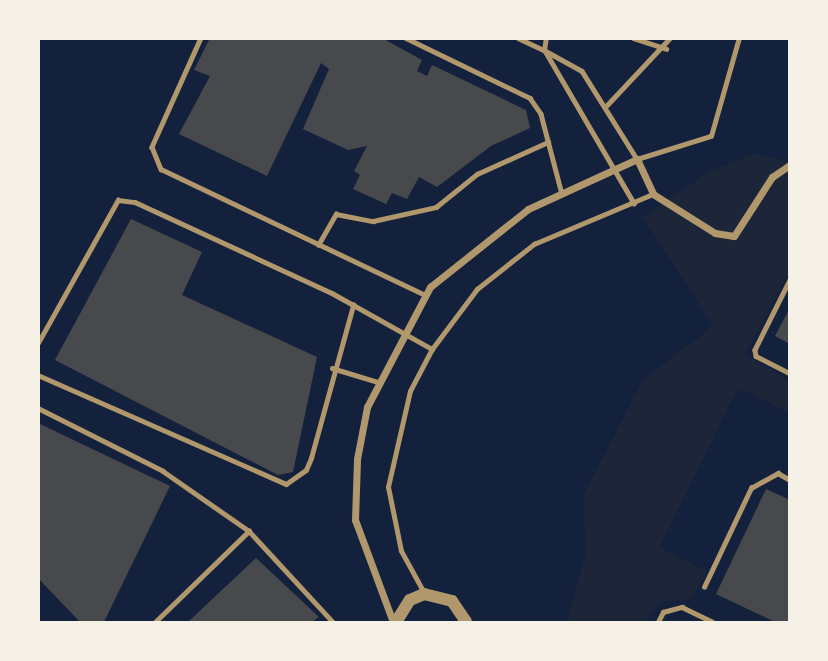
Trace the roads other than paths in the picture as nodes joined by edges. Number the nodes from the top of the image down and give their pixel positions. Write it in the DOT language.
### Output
graph roads {
  1 [pos="201,38"];
  2 [pos="406,38"];
  3 [pos="518,38"];
  4 [pos="546,38"];
  5 [pos="633,38"];
  6 [pos="670,38"];
  7 [pos="739,38"];
  8 [pos="666,49"];
  9 [pos="544,50"];
  10 [pos="607,104"];
  11 [pos="548,142"];
  12 [pos="637,159"];
  13 [pos="789,165"];
  14 [pos="615,172"];
  15 [pos="562,194"];
  16 [pos="653,194"];
  17 [pos="634,204"];
  18 [pos="318,245"];
  19 [pos="789,280"];
  20 [pos="425,295"];
  21 [pos="353,305"];
  22 [pos="402,332"];
  23 [pos="38,343"];
  24 [pos="432,349"];
  25 [pos="332,368"];
  26 [pos="789,373"];
  27 [pos="38,375"];
  28 [pos="378,382"];
  29 [pos="38,408"];
  30 [pos="789,480"];
  31 [pos="249,531"];
  32 [pos="704,587"];
  33 [pos="425,594"];
  34 [pos="155,622"];
  35 [pos="333,622"];
  36 [pos="394,622"];
  37 [pos="466,622"];
  38 [pos="658,622"];
  39 [pos="713,622"];
  1 -- 18 [label="lane"];
  2 -- 11 [label="lane"];
  3 -- 9 [label="lane"];
  4 -- 9 [label="lane"];
  5 -- 8 [label="lane"];
  6 -- 8 [label="lane"];
  7 -- 12 [label="lane"];
  8 -- 10 [label="lane"];
  9 -- 10 [label="lane"];
  9 -- 14 [label="lane"];
  10 -- 12 [label="lane"];
  11 -- 15 [label="lane"];
  11 -- 18 [label="lane"];
  12 -- 14 [label="street"];
  12 -- 16 [label="street"];
  13 -- 16 [label="street"];
  14 -- 15 [label="street"];
  14 -- 17 [label="lane"];
  15 -- 20 [label="street"];
  16 -- 17 [label="lane"];
  17 -- 24 [label="lane"];
  18 -- 20 [label="lane"];
  19 -- 26 [label="lane"];
  20 -- 22 [label="street"];
  21 -- 22 [label="lane"];
  21 -- 23 [label="lane"];
  21 -- 25 [label="lane"];
  22 -- 24 [label="lane"];
  22 -- 28 [label="street"];
  24 -- 33 [label="lane"];
  25 -- 27 [label="lane"];
  25 -- 28 [label="lane"];
  28 -- 36 [label="street"];
  29 -- 31 [label="lane"];
  30 -- 32 [label="lane"];
  31 -- 34 [label="lane"];
  31 -- 35 [label="lane"];
  33 -- 36 [label="street"];
  33 -- 37 [label="street"];
  38 -- 39 [label="lane"];
}
